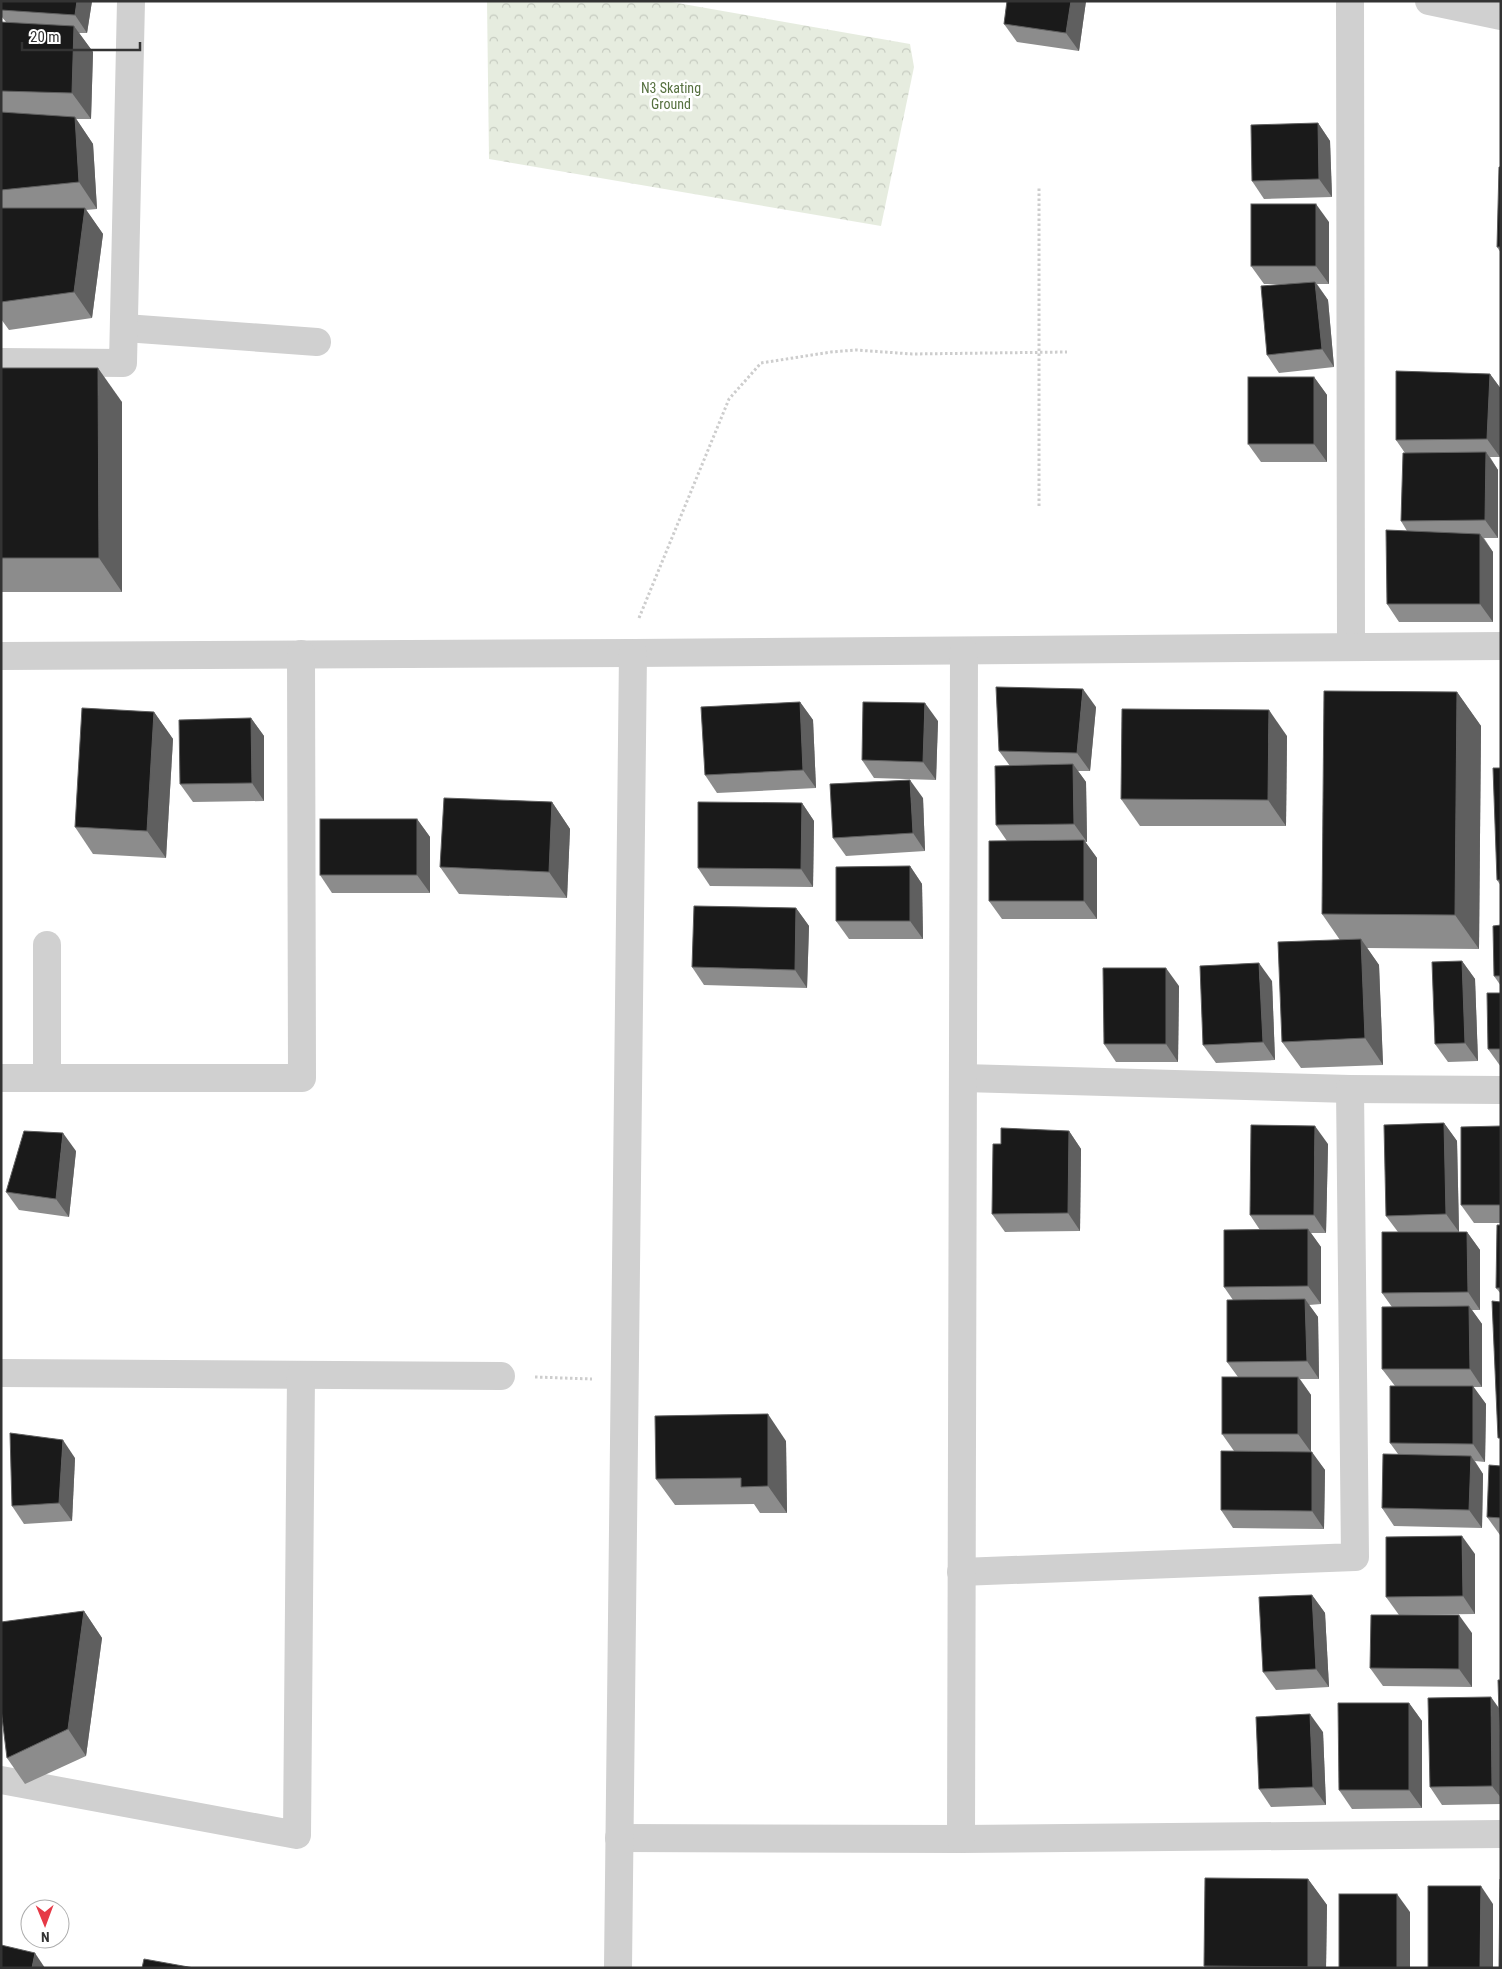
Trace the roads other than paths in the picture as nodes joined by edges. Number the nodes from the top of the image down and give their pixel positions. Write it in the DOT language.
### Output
graph roads {
  1 [pos="132,1"];
  2 [pos="1350,1"];
  3 [pos="1429,1"];
  4 [pos="1501,16"];
  5 [pos="124,328"];
  6 [pos="317,342"];
  7 [pos="1,362"];
  8 [pos="1501,646"];
  9 [pos="1351,647"];
  10 [pos="964,651"];
  11 [pos="633,653"];
  12 [pos="301,654"];
  13 [pos="1,656"];
  14 [pos="47,945"];
  15 [pos="1,1078"];
  16 [pos="47,1078"];
  17 [pos="963,1078"];
  18 [pos="1350,1089"];
  19 [pos="1501,1090"];
  20 [pos="1,1373"];
  21 [pos="301,1375"];
  22 [pos="501,1376"];
  23 [pos="961,1572"];
  24 [pos="1,1780"];
  25 [pos="1501,1834"];
  26 [pos="619,1838"];
  27 [pos="960,1839"];
  28 [pos="618,1968"];
  1 -- 5 [label="street"];
  2 -- 9 [label="street"];
  3 -- 4 [label="street"];
  5 -- 6 [label="street"];
  5 -- 7 [label="street"];
  8 -- 9 [label="street"];
  9 -- 10 [label="street"];
  10 -- 11 [label="street"];
  10 -- 17 [label="street"];
  11 -- 12 [label="street"];
  11 -- 26 [label="street"];
  12 -- 13 [label="street"];
  12 -- 16 [label="street"];
  14 -- 16 [label="street"];
  15 -- 16 [label="street"];
  17 -- 18 [label="street"];
  17 -- 23 [label="street"];
  18 -- 19 [label="street"];
  18 -- 23 [label="street"];
  20 -- 21 [label="street"];
  21 -- 22 [label="street"];
  21 -- 24 [label="street"];
  23 -- 27 [label="street"];
  25 -- 27 [label="street"];
  26 -- 27 [label="street"];
  26 -- 28 [label="street"];
}
